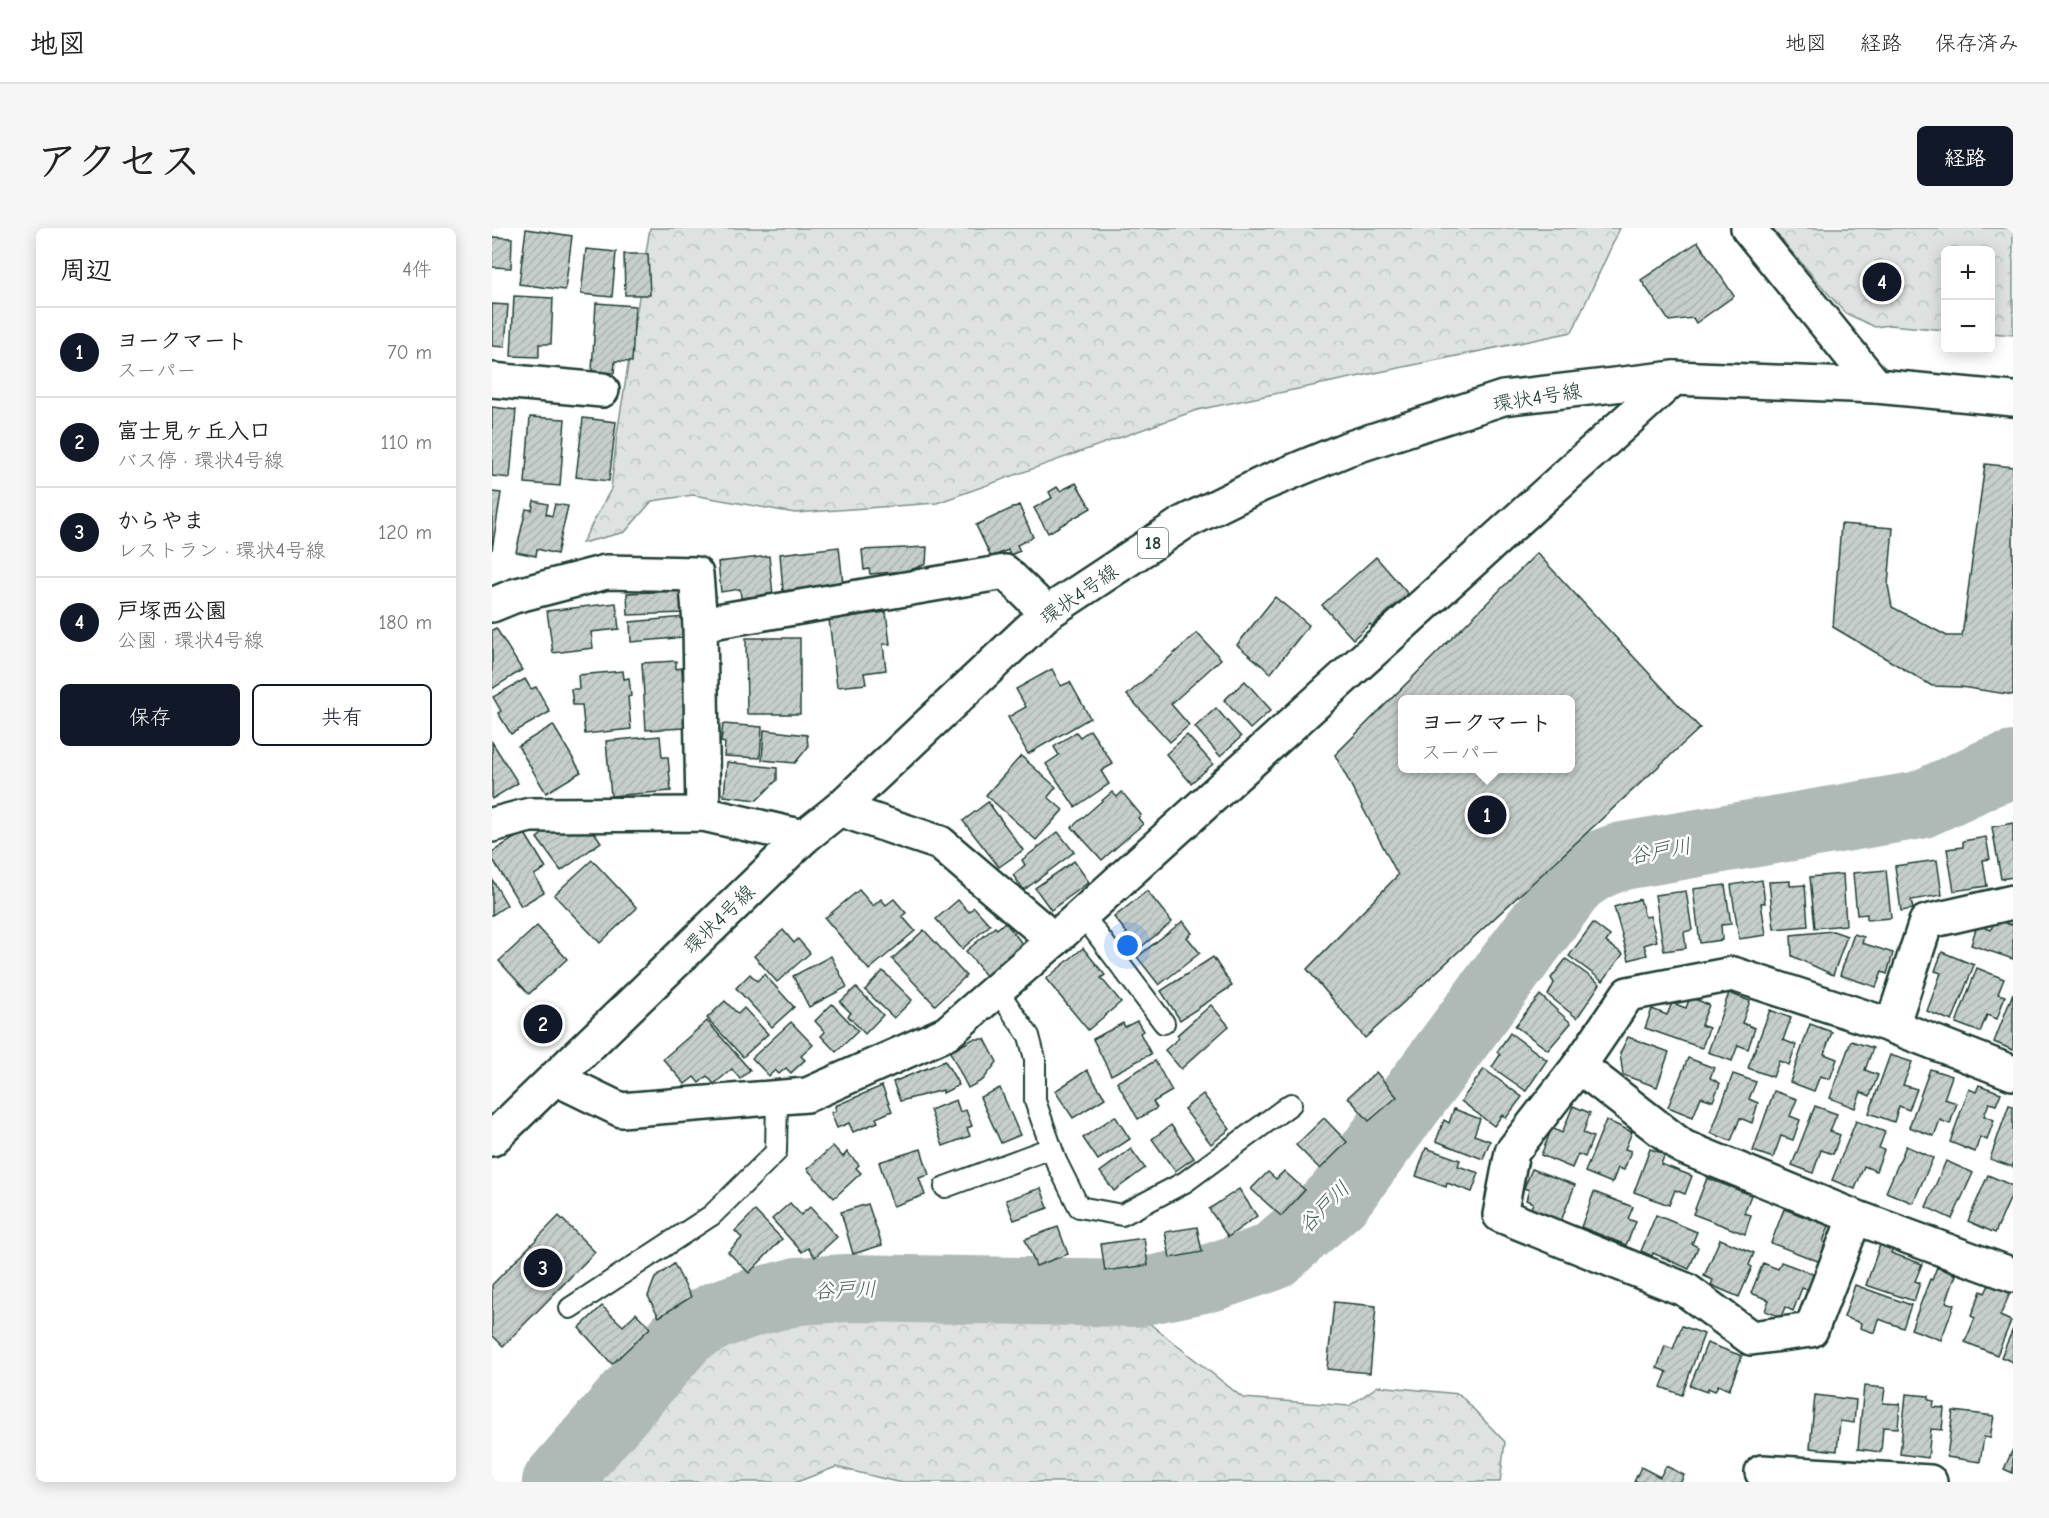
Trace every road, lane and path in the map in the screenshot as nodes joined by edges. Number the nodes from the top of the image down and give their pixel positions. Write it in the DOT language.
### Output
graph roads {
  1 [pos="1748,228"];
  2 [pos="1674,378"];
  3 [pos="492,380"];
  4 [pos="1876,386"];
  5 [pos="602,390"];
  6 [pos="2013,399"];
  7 [pos="499,597"];
  8 [pos="1047,613"];
  9 [pos="700,624"];
  10 [pos="839,809"];
  11 [pos="704,814"];
  12 [pos="492,825"];
  13 [pos="804,837"];
  14 [pos="2013,902"];
  15 [pos="1082,914"];
  16 [pos="1054,940"];
  17 [pos="997,990"];
  18 [pos="1164,1023"];
  19 [pos="1892,1026"];
  20 [pos="1579,1066"];
  21 [pos="2013,1072"];
  22 [pos="555,1078"];
  23 [pos="777,1097"];
  24 [pos="1291,1104"];
  25 [pos="492,1139"];
  26 [pos="1051,1148"];
  27 [pos="945,1187"];
  28 [pos="1855,1217"];
  29 [pos="2013,1275"];
  30 [pos="570,1308"];
  31 [pos="1762,1472"];
  32 [pos="1930,1482"];
  1 -- 4 [label="street"];
  2 -- 4 [label="street, 環状4号線 / 18"];
  2 -- 8 [label="street, 環状4号線 / 18"];
  2 -- 15 [label="street"];
  3 -- 5 [label="street"];
  4 -- 6 [label="street, 環状4号線 / 18"];
  7 -- 9 [label="street"];
  8 -- 9 [label="street"];
  8 -- 10 [label="street, 環状4号線 / 18"];
  9 -- 11 [label="street"];
  10 -- 13 [label="street, 環状4号線 / 18"];
  10 -- 16 [label="street"];
  11 -- 12 [label="street"];
  11 -- 13 [label="street"];
  13 -- 22 [label="street, 環状4号線 / 18"];
  14 -- 19 [label="street"];
  15 -- 16 [label="street"];
  15 -- 18 [label="lane"];
  16 -- 17 [label="street"];
  17 -- 23 [label="street"];
  17 -- 26 [label="lane"];
  19 -- 20 [label="street"];
  19 -- 21 [label="street"];
  20 -- 28 [label="street"];
  20 -- 28 [label="street"];
  22 -- 23 [label="street"];
  22 -- 25 [label="street, 環状4号線 / 18"];
  23 -- 30 [label="lane"];
  24 -- 26 [label="lane"];
  26 -- 27 [label="lane"];
  28 -- 29 [label="street"];
  31 -- 32 [label="street"];
}
